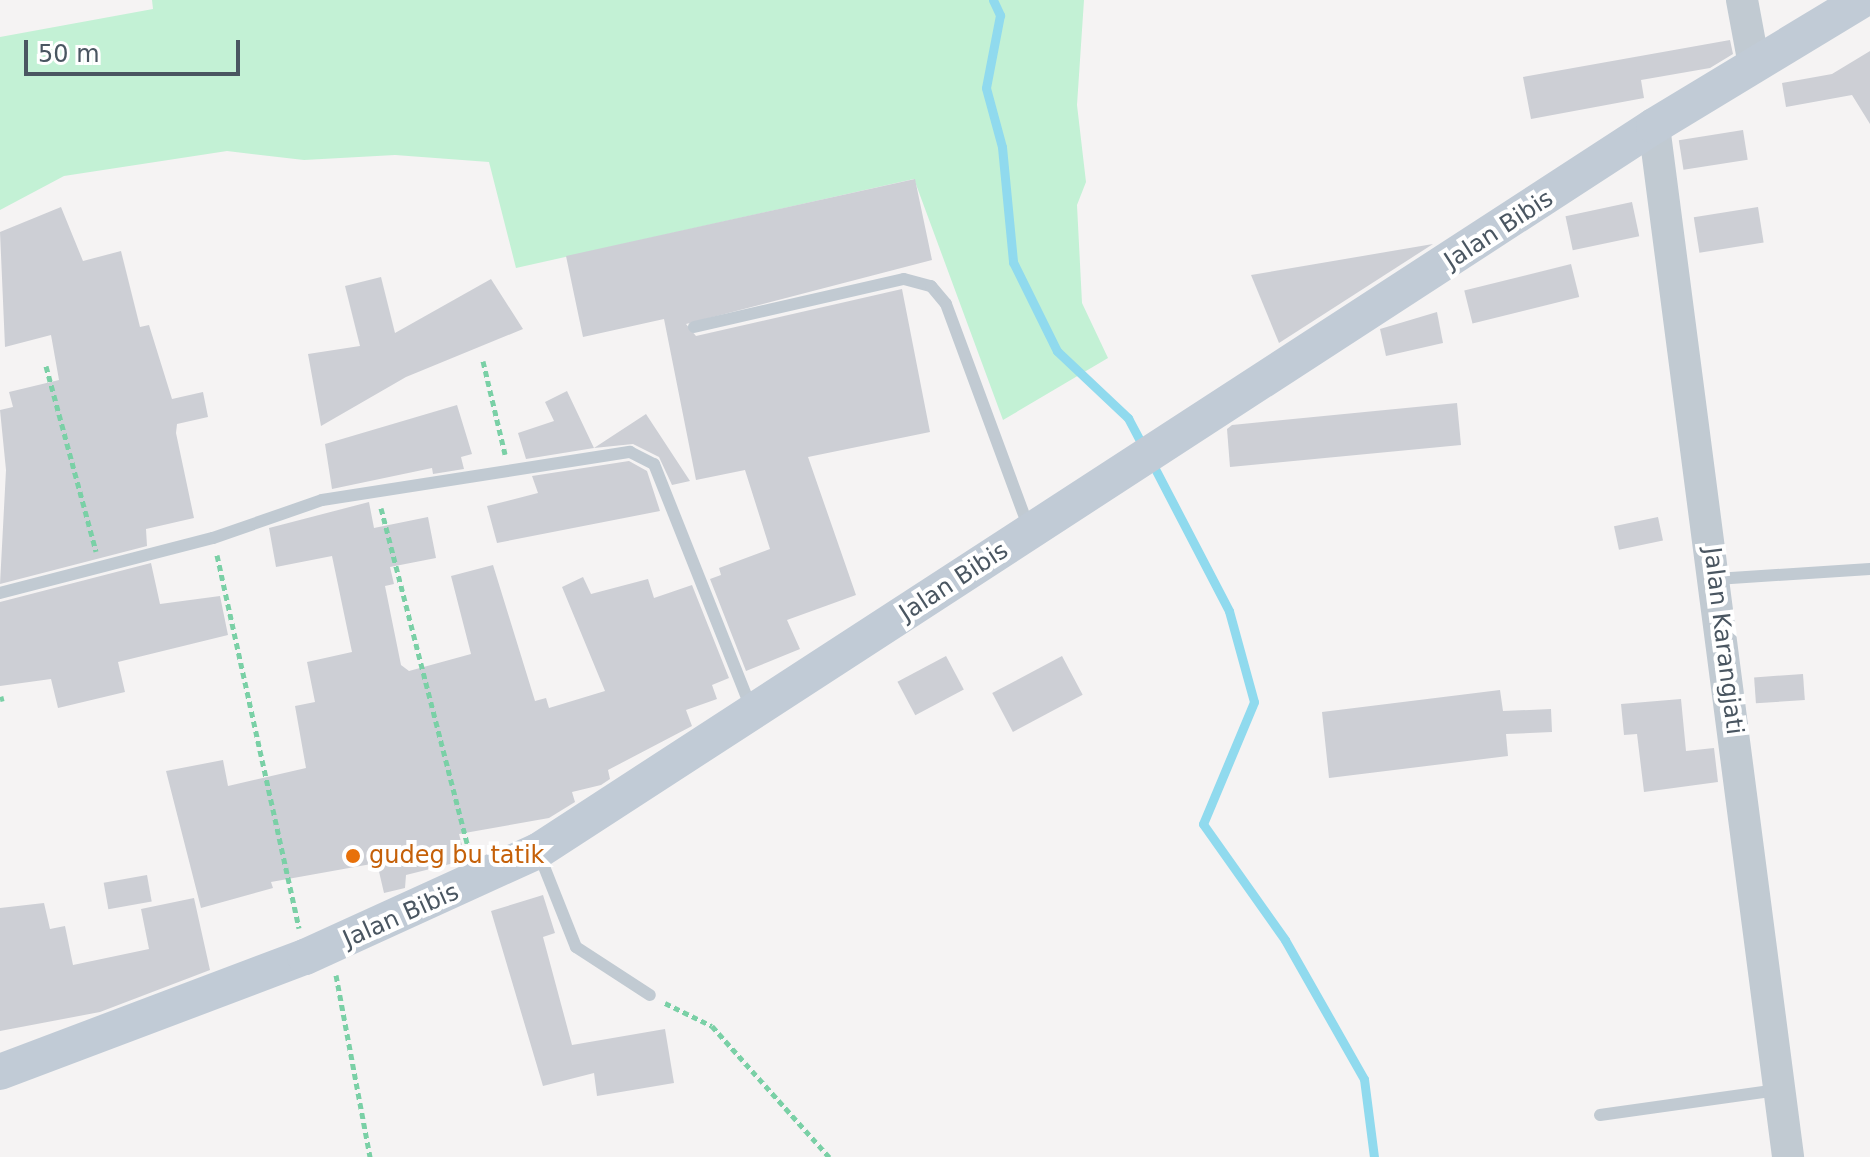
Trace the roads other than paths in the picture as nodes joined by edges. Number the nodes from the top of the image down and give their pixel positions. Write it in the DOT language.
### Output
graph roads {
  1 [pos="1742,0"];
  2 [pos="1862,0"];
  3 [pos="1754,65"];
  4 [pos="1654,126"];
  5 [pos="694,327"];
  6 [pos="1031,533"];
  7 [pos="1870,569"];
  8 [pos="1716,579"];
  9 [pos="0,593"];
  10 [pos="752,711"];
  11 [pos="538,851"];
  12 [pos="650,995"];
  13 [pos="0,1072"];
  14 [pos="1780,1090"];
  15 [pos="1600,1115"];
  16 [pos="1788,1157"];
  1 -- 3 [label="street"];
  2 -- 3 [label="main road, Jalan Bibis"];
  3 -- 4 [label="main road, Jalan Bibis"];
  4 -- 6 [label="main road, Jalan Bibis"];
  4 -- 8 [label="street, Jalan Karangjati"];
  5 -- 6 [label="lane"];
  6 -- 10 [label="main road, Jalan Bibis"];
  7 -- 8 [label="lane"];
  8 -- 14 [label="street, Jalan Karangjati"];
  9 -- 10 [label="lane"];
  10 -- 11 [label="main road, Jalan Bibis"];
  11 -- 12 [label="lane"];
  11 -- 13 [label="main road, Jalan Bibis"];
  14 -- 15 [label="lane"];
  14 -- 16 [label="street, Jalan Karangjati"];
}
